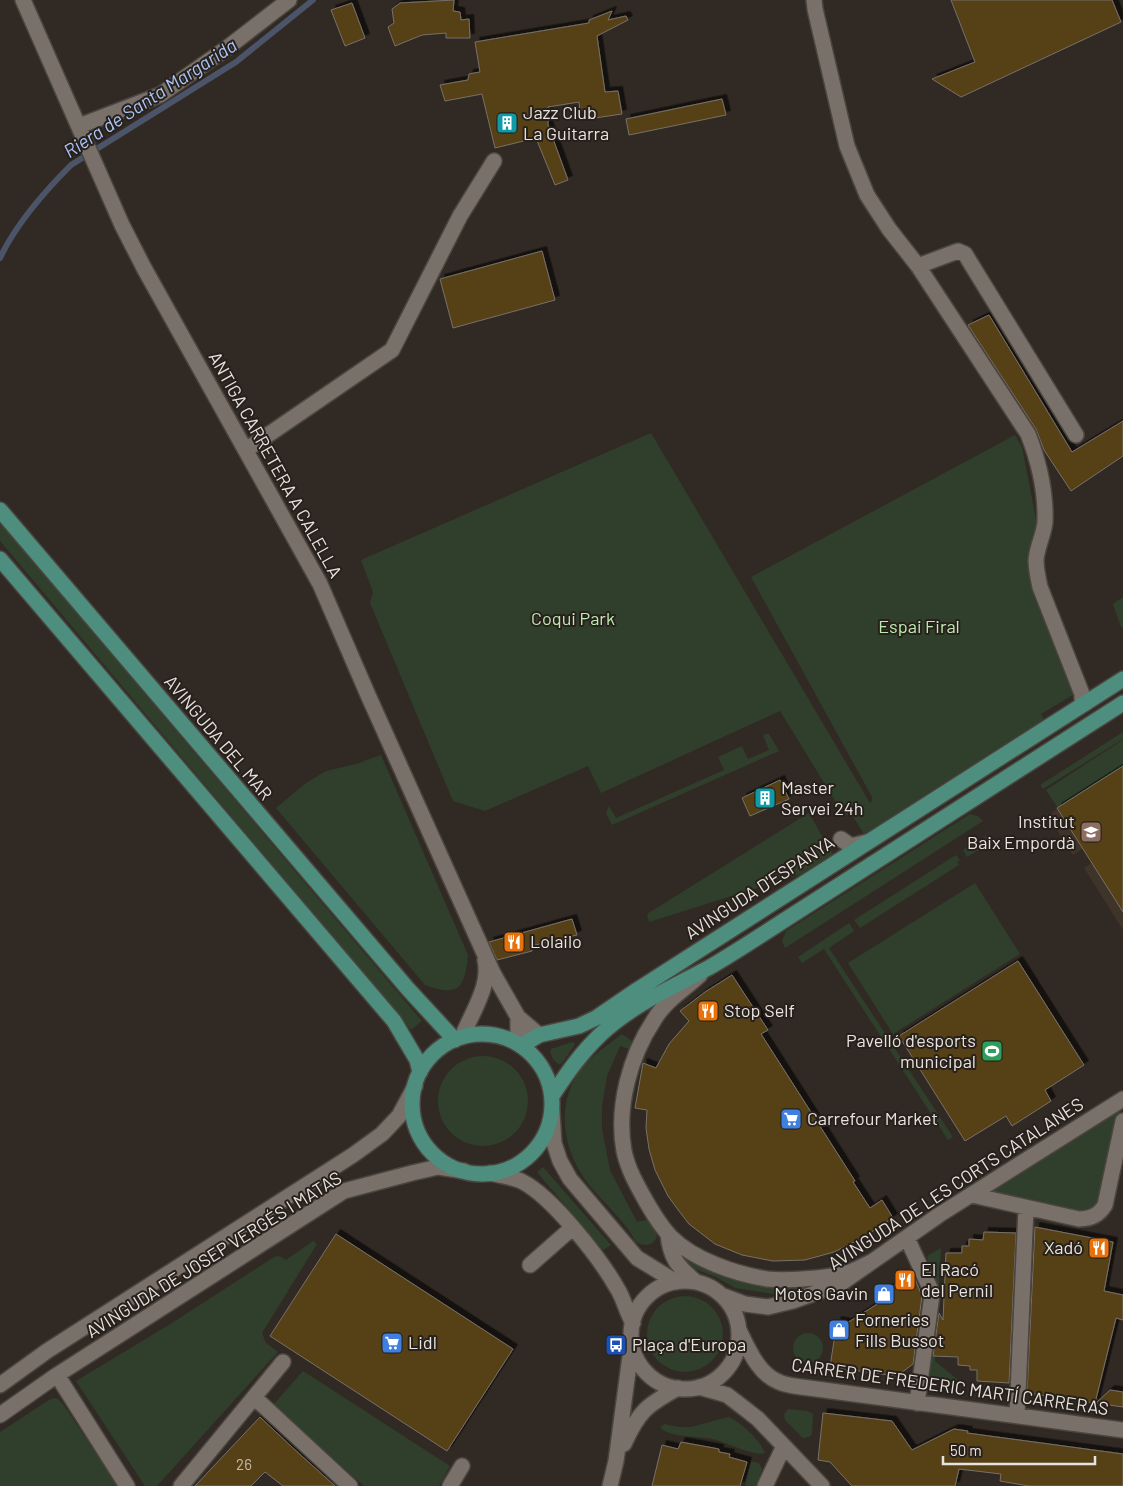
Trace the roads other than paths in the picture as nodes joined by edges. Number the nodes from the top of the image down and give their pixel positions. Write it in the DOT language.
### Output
graph roads {
  1 [pos="23,0"];
  2 [pos="289,0"];
  3 [pos="814,0"];
  4 [pos="81,130"];
  5 [pos="494,160"];
  6 [pos="918,266"];
  7 [pos="1076,435"];
  8 [pos="246,450"];
  9 [pos="0,510"];
  10 [pos="0,559"];
  11 [pos="1123,679"];
  12 [pos="1086,703"];
  13 [pos="1123,703"];
  14 [pos="483,954"];
  15 [pos="711,966"];
  16 [pos="518,1017"];
  17 [pos="539,1035"];
  18 [pos="458,1039"];
  19 [pos="519,1045"];
  20 [pos="418,1079"];
  21 [pos="552,1096"];
  22 [pos="1123,1099"];
  23 [pos="552,1112"];
  24 [pos="1123,1121"];
  25 [pos="464,1171"];
  26 [pos="490,1173"];
  27 [pos="972,1195"];
  28 [pos="1026,1208"];
  29 [pos="572,1228"];
  30 [pos="668,1234"];
  31 [pos="907,1238"];
  32 [pos="871,1262"];
  33 [pos="530,1265"];
  34 [pos="694,1281"];
  35 [pos="676,1282"];
  36 [pos="721,1295"];
  37 [pos="633,1322"];
  38 [pos="739,1330"];
  39 [pos="632,1345"];
  40 [pos="283,1362"];
  41 [pos="57,1376"];
  42 [pos="0,1385"];
  43 [pos="699,1387"];
  44 [pos="678,1388"];
  45 [pos="254,1398"];
  46 [pos="917,1403"];
  47 [pos="0,1415"];
  48 [pos="1017,1416"];
  49 [pos="1123,1430"];
  50 [pos="784,1446"];
  51 [pos="616,1461"];
  52 [pos="462,1466"];
  53 [pos="127,1486"];
  54 [pos="181,1486"];
  55 [pos="350,1486"];
  56 [pos="450,1486"];
  57 [pos="610,1486"];
  58 [pos="765,1486"];
  59 [pos="822,1486"];
  1 -- 4 [label="street, ANTIGA CARRETERA A CALELLA"];
  2 -- 4 [label="street"];
  3 -- 6 [label="street"];
  4 -- 8 [label="street, ANTIGA CARRETERA A CALELLA"];
  5 -- 8 [label="street"];
  6 -- 7 [label="street"];
  6 -- 12 [label="street"];
  8 -- 14 [label="street, ANTIGA CARRETERA A CALELLA"];
  9 -- 18 [label="main road, AVINGUDA DEL MAR"];
  10 -- 20 [label="main road"];
  11 -- 12 [label="main road, AVINGUDA D'ESPANYA"];
  12 -- 17 [label="main road, AVINGUDA D'ESPANYA"];
  13 -- 15 [label="main road"];
  14 -- 16 [label="street, ANTIGA CARRETERA A CALELLA"];
  14 -- 18 [label="street, ANTIGA CARRETERA A CALELLA"];
  15 -- 21 [label="main road"];
  15 -- 30 [label="street"];
  16 -- 17 [label="street"];
  16 -- 19 [label="street"];
  17 -- 19 [label="main road, AVINGUDA D'ESPANYA"];
  18 -- 19 [label="main road"];
  18 -- 20 [label="main road"];
  19 -- 21 [label="main road"];
  20 -- 25 [label="main road"];
  20 -- 42 [label="street, AVINGUDA DE JOSEP VERGÉS I MATAS"];
  21 -- 23 [label="main road"];
  22 -- 27 [label="street, AVINGUDA DE LES CORTS CATALANES"];
  23 -- 26 [label="main road"];
  23 -- 35 [label="street"];
  24 -- 28 [label="street"];
  25 -- 26 [label="main road"];
  25 -- 41 [label="street, AVINGUDA DE JOSEP VERGÉS I MATAS"];
  26 -- 29 [label="street"];
  27 -- 28 [label="street"];
  27 -- 31 [label="street, AVINGUDA DE LES CORTS CATALANES"];
  28 -- 48 [label="street"];
  29 -- 33 [label="street"];
  29 -- 37 [label="street"];
  30 -- 32 [label="street"];
  30 -- 34 [label="street"];
  31 -- 32 [label="street, AVINGUDA DE LES CORTS CATALANES"];
  31 -- 46 [label="street"];
  32 -- 36 [label="street, AVINGUDA DE LES CORTS CATALANES"];
  34 -- 35 [label="street"];
  34 -- 36 [label="street"];
  35 -- 37 [label="street"];
  36 -- 38 [label="street"];
  37 -- 39 [label="street"];
  38 -- 43 [label="street"];
  38 -- 46 [label="street, CARRER DE FREDERIC MARTÍ CARRERAS"];
  39 -- 44 [label="street"];
  39 -- 51 [label="street"];
  40 -- 45 [label="street"];
  41 -- 47 [label="street, AVINGUDA DE JOSEP VERGÉS I MATAS"];
  41 -- 53 [label="street"];
  43 -- 44 [label="street"];
  43 -- 50 [label="street"];
  44 -- 51 [label="street"];
  45 -- 54 [label="street"];
  45 -- 55 [label="street"];
  46 -- 48 [label="street, CARRER DE FREDERIC MARTÍ CARRERAS"];
  48 -- 49 [label="street, CARRER DE FREDERIC MARTÍ CARRERAS"];
  50 -- 58 [label="street"];
  50 -- 59 [label="street"];
  51 -- 57 [label="street"];
  52 -- 56 [label="street"];
}
